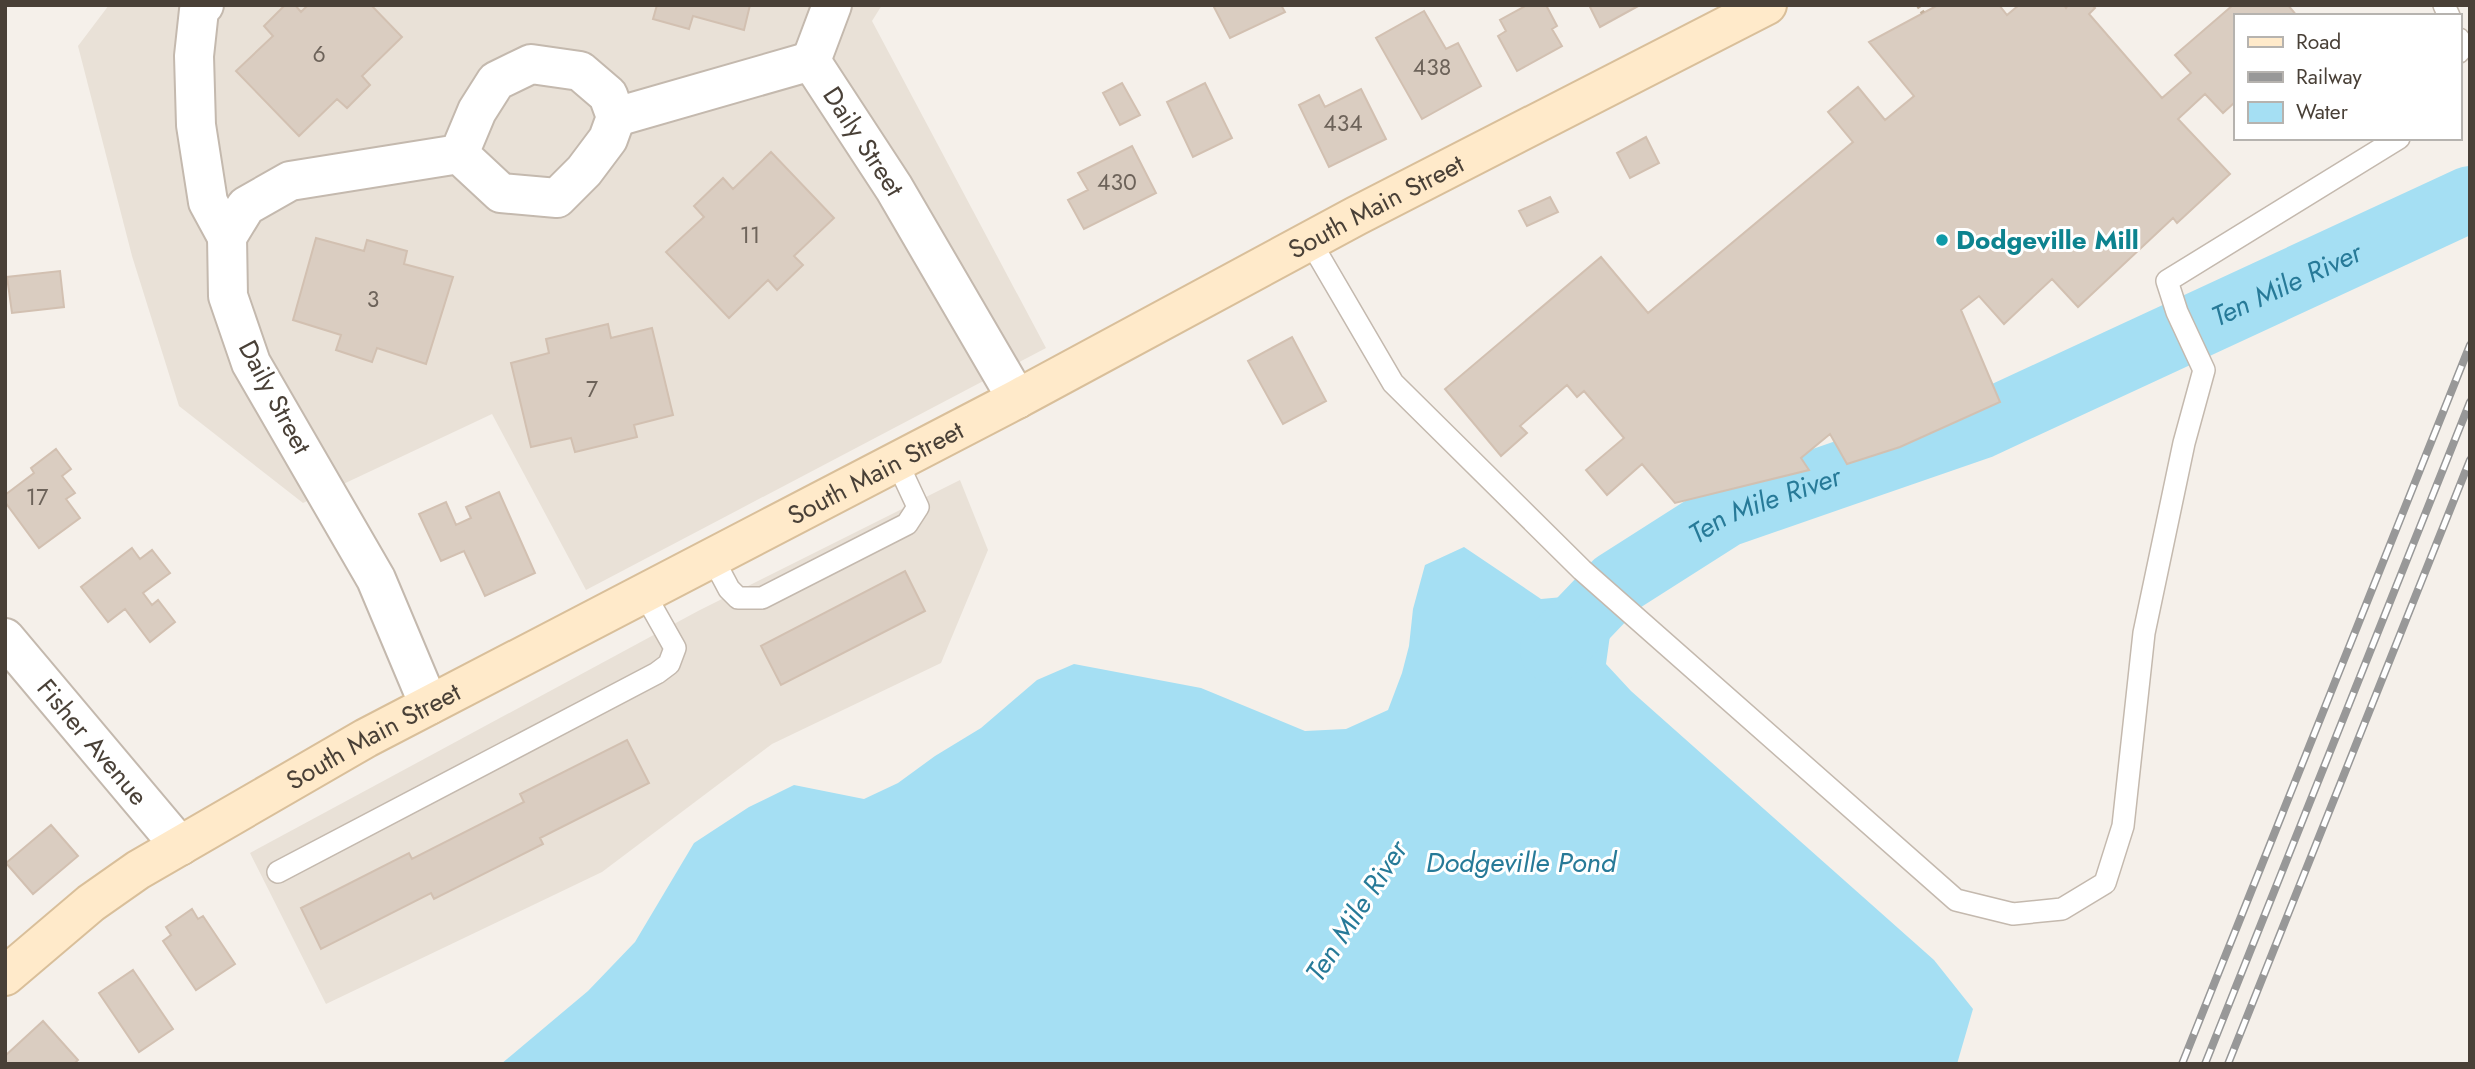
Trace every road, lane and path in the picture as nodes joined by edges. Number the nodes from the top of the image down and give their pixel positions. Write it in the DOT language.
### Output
graph roads {
  1 [pos="204,5"];
  2 [pos="832,5"];
  3 [pos="1768,5"];
  4 [pos="1918,5"];
  5 [pos="1923,13"];
  6 [pos="811,61"];
  7 [pos="615,117"];
  8 [pos="2396,140"];
  9 [pos="459,154"];
  10 [pos="227,237"];
  11 [pos="1310,241"];
  12 [pos="1017,399"];
  13 [pos="897,462"];
  14 [pos="712,557"];
  15 [pos="644,593"];
  16 [pos="5,638"];
  17 [pos="429,705"];
  18 [pos="180,846"];
  19 [pos="278,872"];
  20 [pos="5,976"];
  1 -- 10 [label="street"];
  2 -- 6 [label="street"];
  3 -- 11 [label="main road, South Main Street"];
  4 -- 5 [label="path"];
  6 -- 7 [label="street, Daily Street"];
  6 -- 12 [label="street, Daily Street"];
  7 -- 9 [label="street"];
  7 -- 9 [label="street"];
  8 -- 11 [label="lane"];
  9 -- 10 [label="street"];
  10 -- 17 [label="street, Daily Street"];
  11 -- 12 [label="main road, South Main Street"];
  12 -- 13 [label="main road, South Main Street"];
  13 -- 14 [label="main road, South Main Street"];
  13 -- 14 [label="lane"];
  14 -- 15 [label="main road, South Main Street"];
  15 -- 17 [label="main road, South Main Street"];
  15 -- 19 [label="lane"];
  16 -- 18 [label="street, Fisher Avenue"];
  17 -- 18 [label="main road, South Main Street"];
  18 -- 20 [label="main road, South Main Street"];
}
